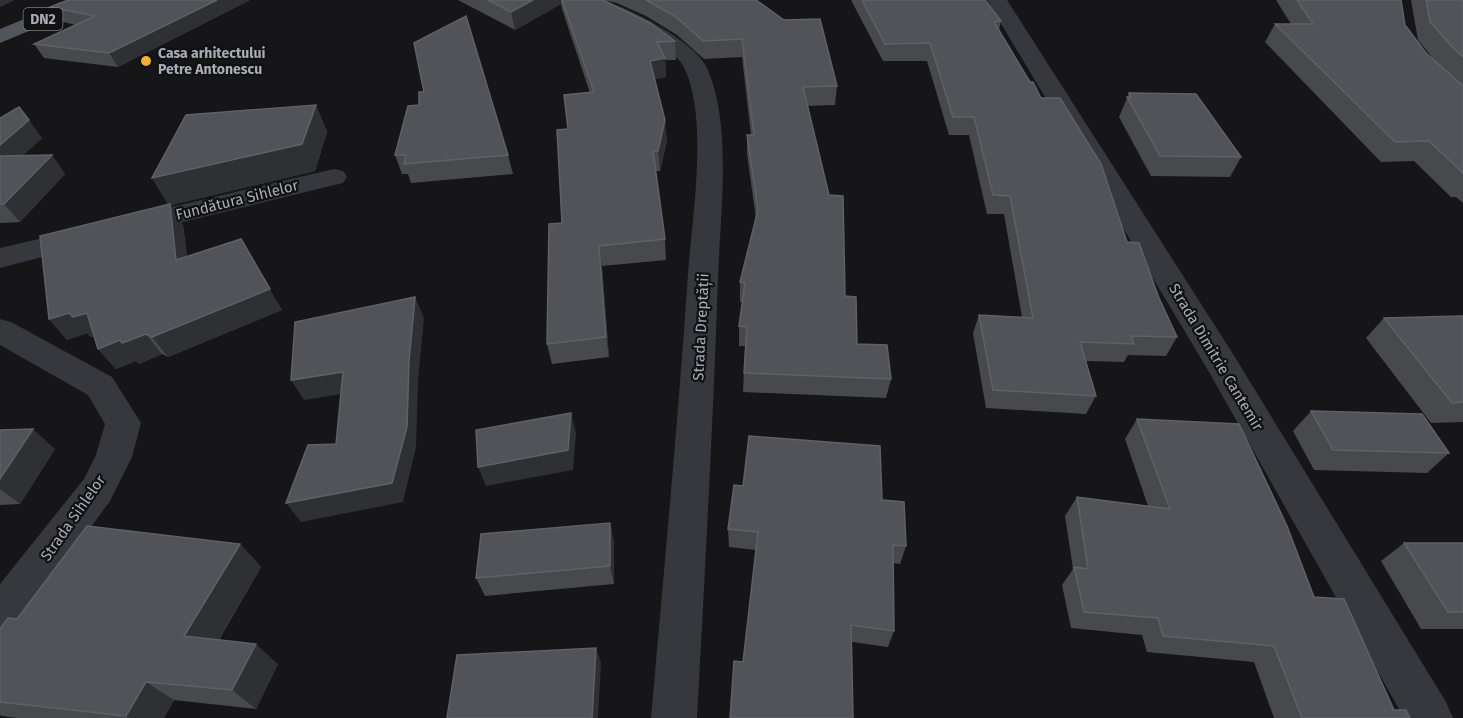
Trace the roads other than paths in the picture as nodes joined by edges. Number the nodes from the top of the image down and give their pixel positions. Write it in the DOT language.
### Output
graph roads {
  1 [pos="87,0"];
  2 [pos="586,0"];
  3 [pos="997,0"];
  4 [pos="0,37"];
  5 [pos="334,177"];
  6 [pos="0,258"];
  7 [pos="0,330"];
  8 [pos="0,617"];
  9 [pos="674,718"];
  10 [pos="1430,718"];
  1 -- 4 [label="main road, DN2"];
  2 -- 9 [label="street, Strada Dreptății"];
  3 -- 10 [label="street, Strada Dimitrie Cantemir"];
  5 -- 6 [label="street, Fundătura Sihlelor"];
  7 -- 8 [label="street, Strada Sihlelor"];
}
